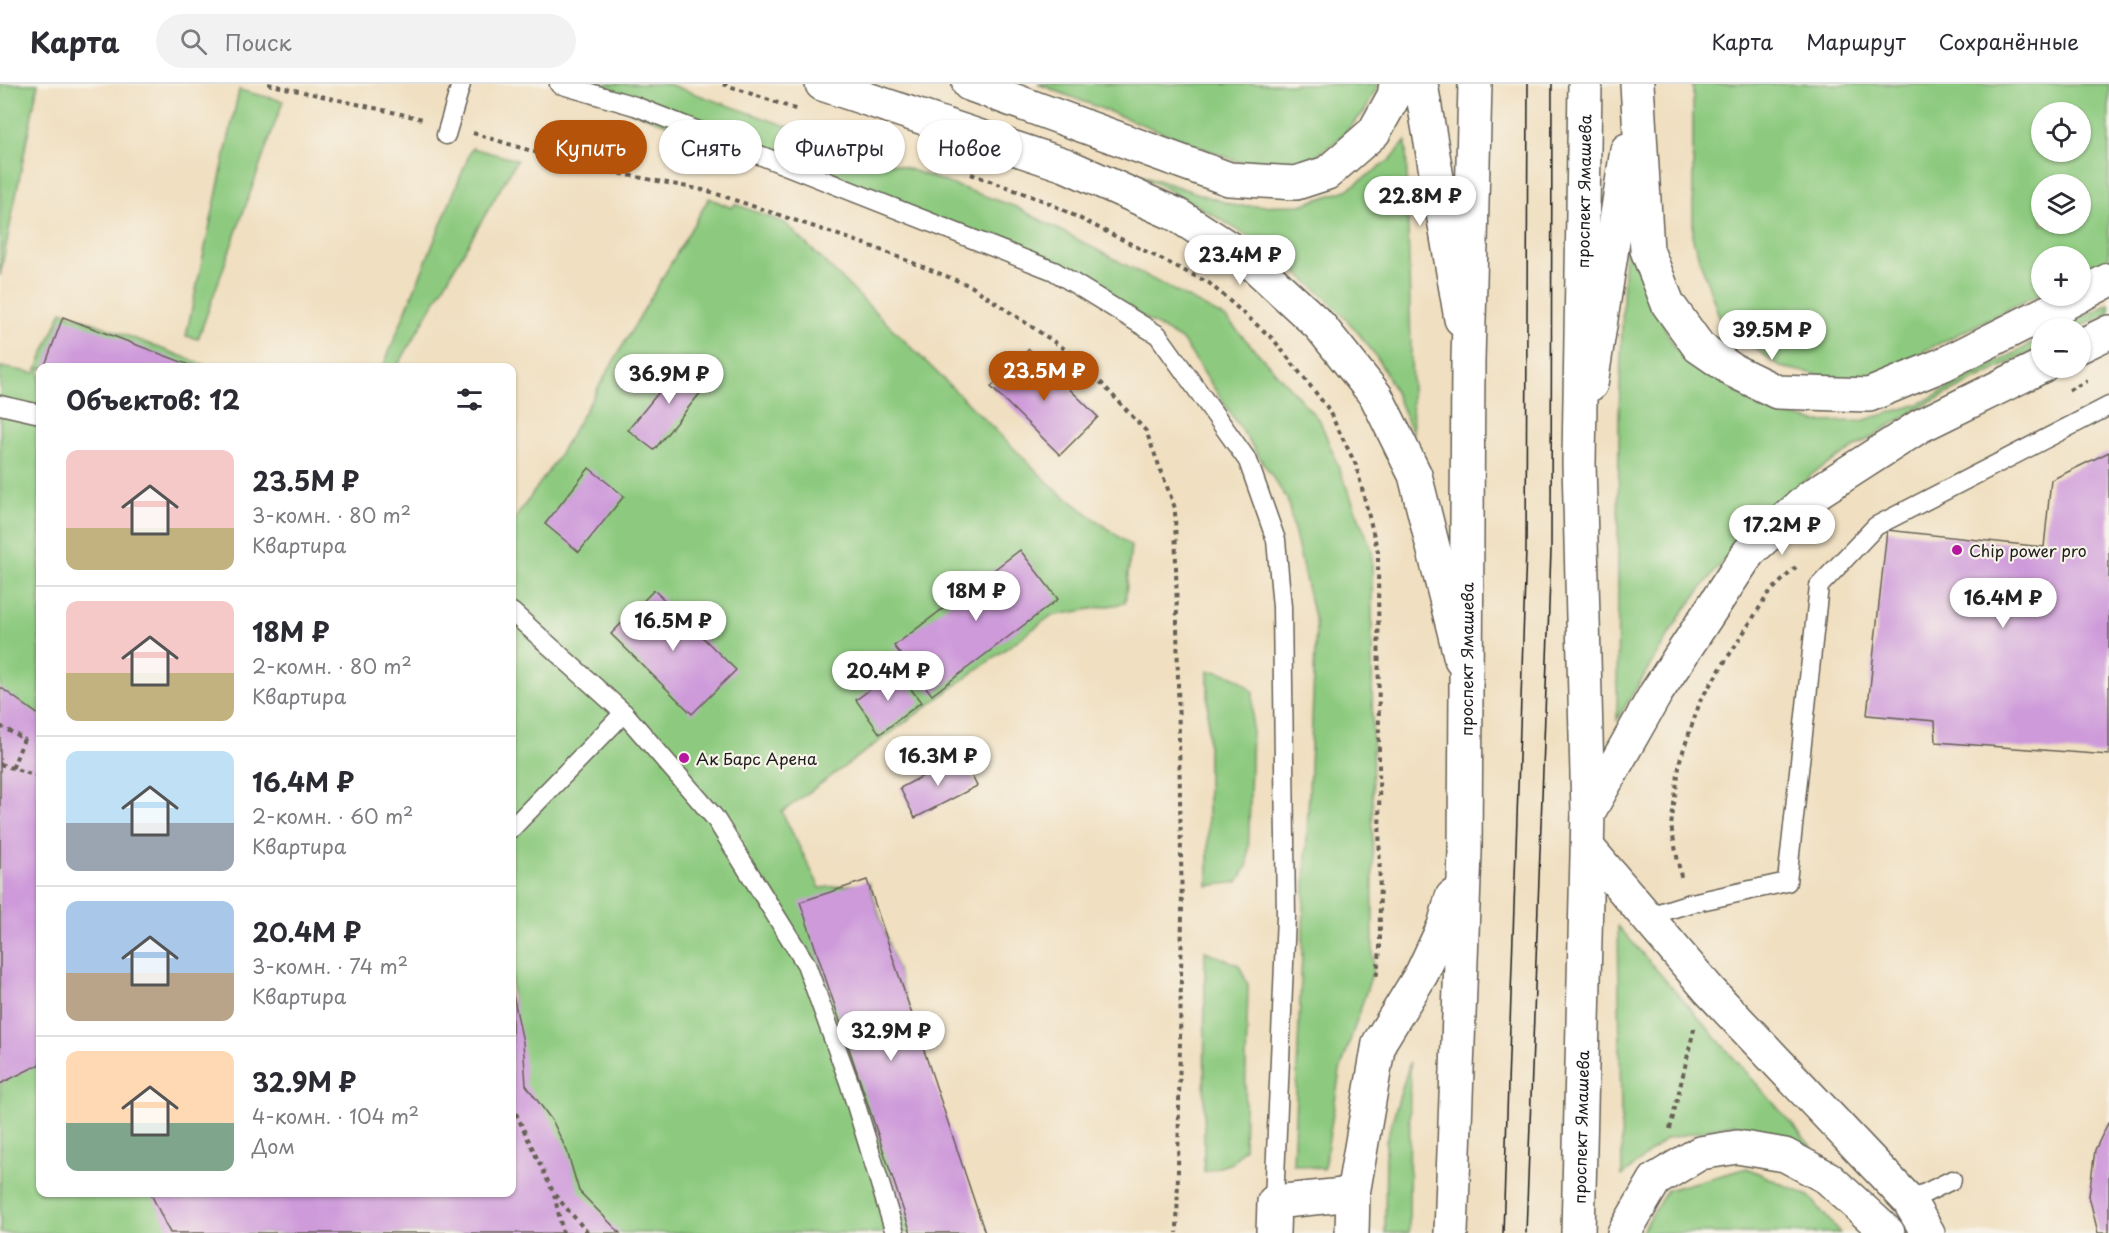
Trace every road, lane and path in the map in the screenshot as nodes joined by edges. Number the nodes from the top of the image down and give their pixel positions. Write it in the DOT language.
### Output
graph roads {
  1 [pos="268,84"];
  2 [pos="461,84"];
  3 [pos="559,84"];
  4 [pos="723,84"];
  5 [pos="822,84"];
  6 [pos="969,84"];
  7 [pos="1396,84"];
  8 [pos="1422,84"];
  9 [pos="1475,84"];
  10 [pos="1585,84"];
  11 [pos="1636,87"];
  12 [pos="809,114"];
  13 [pos="448,130"];
  14 [pos="971,174"];
  15 [pos="2109,280"];
  16 [pos="2091,289"];
  17 [pos="2058,306"];
  18 [pos="2109,332"];
  19 [pos="2091,341"];
  20 [pos="1468,361"];
  21 [pos="2031,371"];
  22 [pos="0,405"];
  23 [pos="2109,406"];
  24 [pos="36,413"];
  25 [pos="1579,463"];
  26 [pos="516,616"];
  27 [pos="1467,684"];
  28 [pos="624,713"];
  29 [pos="0,726"];
  30 [pos="0,764"];
  31 [pos="12,769"];
  32 [pos="36,776"];
  33 [pos="1588,813"];
  34 [pos="516,824"];
  35 [pos="1588,848"];
  36 [pos="1465,852"];
  37 [pos="1646,917"];
  38 [pos="1375,988"];
  39 [pos="1698,1014"];
  40 [pos="516,1113"];
  41 [pos="1668,1136"];
  42 [pos="1952,1180"];
  43 [pos="554,1194"];
  44 [pos="1353,1194"];
  45 [pos="1909,1201"];
  46 [pos="1273,1217"];
  47 [pos="563,1233"];
  48 [pos="588,1233"];
  49 [pos="895,1233"];
  50 [pos="1177,1233"];
  51 [pos="1352,1233"];
  52 [pos="1451,1233"];
  53 [pos="1578,1233"];
  54 [pos="1624,1233"];
  55 [pos="1888,1233"];
  56 [pos="1928,1233"];
  1 -- 13 [label="path"];
  2 -- 13 [label="lane"];
  3 -- 46 [label="lane"];
  4 -- 12 [label="path"];
  5 -- 27 [label="main road"];
  6 -- 7 [label="main road"];
  8 -- 20 [label="main road"];
  9 -- 20 [label="main road, проспект Ямашева"];
  10 -- 25 [label="main road, проспект Ямашева"];
  11 -- 17 [label="main road"];
  11 -- 25 [label="main road"];
  13 -- 50 [label="path"];
  14 -- 38 [label="path"];
  15 -- 16 [label="main road"];
  18 -- 19 [label="main road"];
  20 -- 27 [label="main road, проспект Ямашева"];
  21 -- 33 [label="main road"];
  22 -- 24 [label="lane"];
  23 -- 37 [label="lane"];
  25 -- 33 [label="main road, проспект Ямашева"];
  26 -- 28 [label="lane"];
  27 -- 36 [label="main road, проспект Ямашева"];
  28 -- 34 [label="lane"];
  28 -- 49 [label="lane"];
  29 -- 31 [label="path"];
  30 -- 31 [label="path"];
  31 -- 32 [label="path"];
  33 -- 35 [label="main road, проспект Ямашева"];
  35 -- 37 [label="main road"];
  35 -- 53 [label="main road, проспект Ямашева"];
  36 -- 44 [label="main road"];
  36 -- 52 [label="main road, проспект Ямашева"];
  37 -- 45 [label="main road"];
  39 -- 41 [label="path"];
  40 -- 43 [label="path"];
  42 -- 45 [label="lane"];
  43 -- 47 [label="path"];
  43 -- 48 [label="path"];
  44 -- 46 [label="main road"];
  44 -- 51 [label="main road"];
  45 -- 56 [label="main road"];
  54 -- 55 [label="main road"];
}
